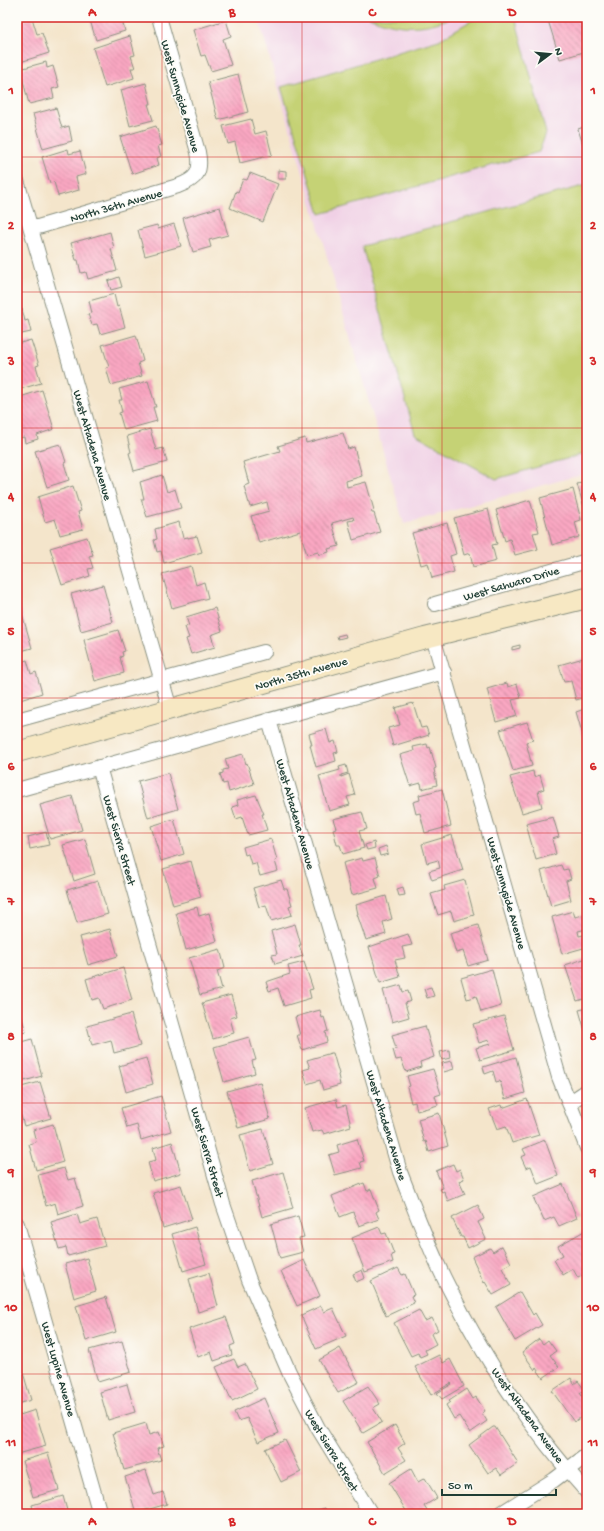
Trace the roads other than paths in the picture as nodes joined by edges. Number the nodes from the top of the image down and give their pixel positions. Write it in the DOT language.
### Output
graph roads {
  1 [pos="158,17"];
  2 [pos="197,174"];
  3 [pos="17,181"];
  4 [pos="31,229"];
  5 [pos="587,561"];
  6 [pos="587,598"];
  7 [pos="435,604"];
  8 [pos="433,637"];
  9 [pos="264,652"];
  10 [pos="444,672"];
  11 [pos="162,680"];
  12 [pos="170,709"];
  13 [pos="17,720"];
  14 [pos="270,720"];
  15 [pos="17,752"];
  16 [pos="99,767"];
  17 [pos="17,790"];
  18 [pos="587,1091"];
  19 [pos="569,1103"];
  20 [pos="587,1148"];
  21 [pos="17,1224"];
  22 [pos="587,1455"];
  23 [pos="568,1470"];
  24 [pos="587,1492"];
  25 [pos="100,1514"];
  26 [pos="371,1514"];
  27 [pos="500,1514"];
  1 -- 2 [label="street, West Sunnyside Avenue"];
  2 -- 4 [label="street, North 36th Avenue"];
  3 -- 4 [label="street, West Altadena Avenue"];
  4 -- 11 [label="street, West Altadena Avenue"];
  5 -- 7 [label="street, West Sahuaro Drive"];
  6 -- 8 [label="main road, North 35th Avenue"];
  8 -- 10 [label="street, West Sunnyside Avenue"];
  8 -- 12 [label="main road, North 35th Avenue"];
  9 -- 11 [label="street"];
  10 -- 14 [label="street"];
  10 -- 19 [label="street, West Sunnyside Avenue"];
  11 -- 12 [label="street, West Altadena Avenue"];
  11 -- 13 [label="street"];
  12 -- 15 [label="main road, North 35th Avenue"];
  14 -- 16 [label="street"];
  14 -- 23 [label="street, West Altadena Avenue"];
  16 -- 17 [label="street"];
  16 -- 26 [label="street, West Sierra Street"];
  18 -- 19 [label="street"];
  19 -- 20 [label="street, West Sunnyside Avenue"];
  21 -- 25 [label="street, West Lupine Avenue"];
  22 -- 23 [label="street"];
  23 -- 24 [label="street, West Altadena Avenue"];
  23 -- 27 [label="street"];
}
